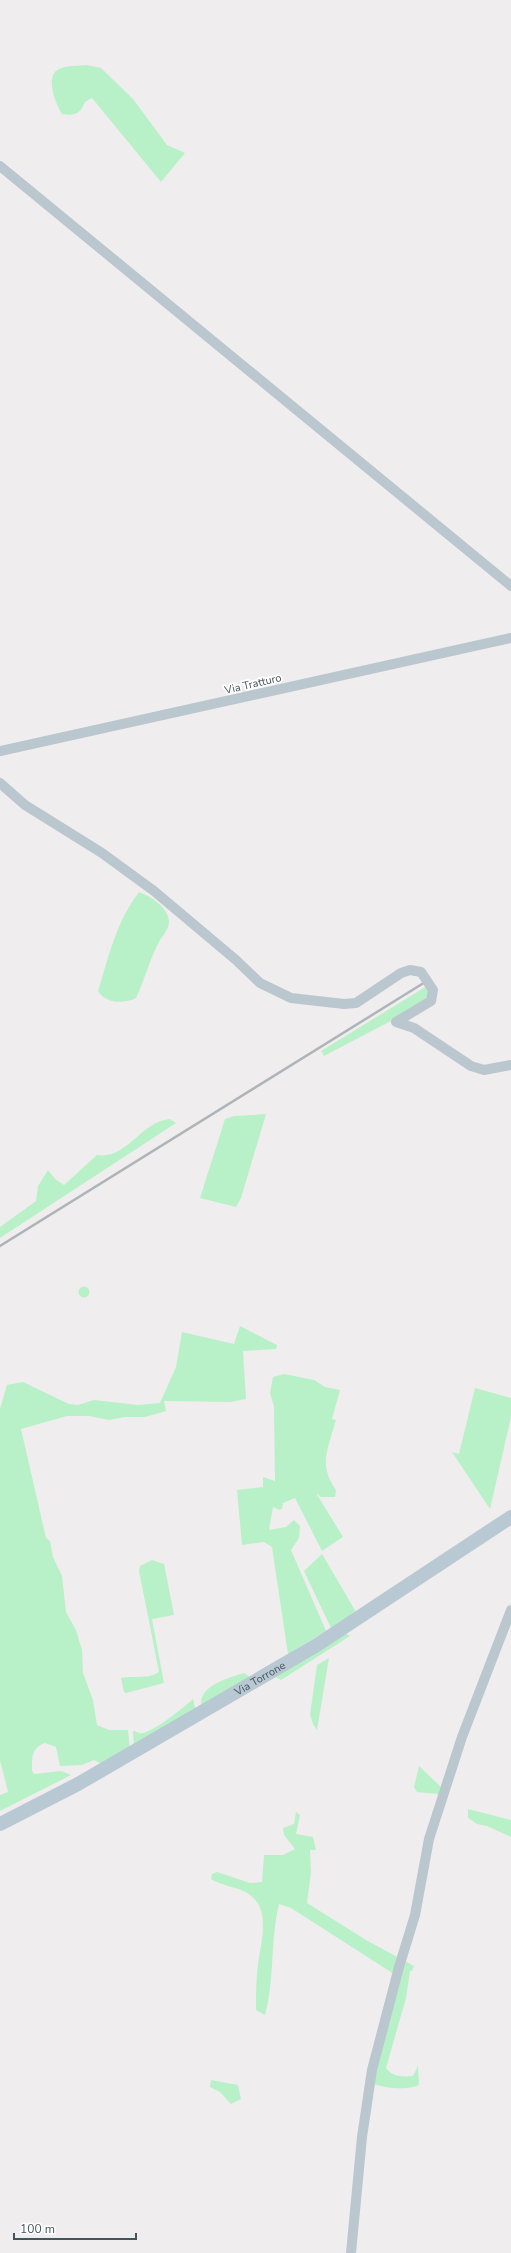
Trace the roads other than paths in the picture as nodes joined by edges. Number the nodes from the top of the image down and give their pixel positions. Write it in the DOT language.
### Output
graph roads {
  1 [pos="0,166"];
  2 [pos="511,586"];
  3 [pos="511,638"];
  4 [pos="0,752"];
  5 [pos="0,783"];
  6 [pos="511,1065"];
  7 [pos="511,1517"];
  8 [pos="511,1610"];
  9 [pos="0,1824"];
  10 [pos="351,2253"];
  1 -- 2 [label="street"];
  3 -- 4 [label="street, Via Tratturo"];
  5 -- 6 [label="street"];
  7 -- 9 [label="main road, Via Torrone"];
  8 -- 10 [label="street"];
}
